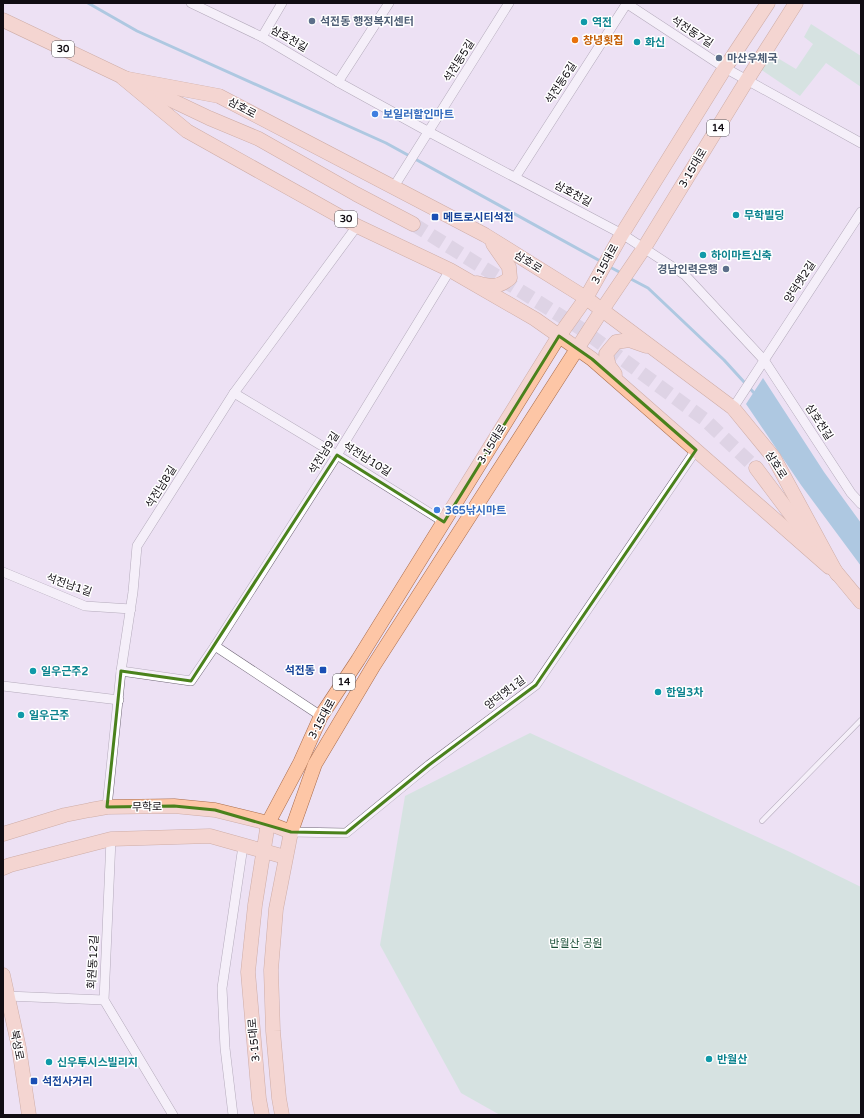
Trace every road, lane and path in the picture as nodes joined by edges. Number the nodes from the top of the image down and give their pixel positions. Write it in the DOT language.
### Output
graph roads {
  1 [pos="191,3"];
  2 [pos="282,3"];
  3 [pos="389,3"];
  4 [pos="509,3"];
  5 [pos="627,3"];
  6 [pos="768,3"];
  7 [pos="796,3"];
  8 [pos="3,20"];
  9 [pos="262,37"];
  10 [pos="725,68"];
  11 [pos="122,78"];
  12 [pos="747,80"];
  13 [pos="338,82"];
  14 [pos="427,135"];
  15 [pos="861,143"];
  16 [pos="516,176"];
  17 [pos="396,184"];
  18 [pos="861,212"];
  19 [pos="413,224"];
  20 [pos="357,226"];
  21 [pos="485,235"];
  22 [pos="621,236"];
  23 [pos="643,250"];
  24 [pos="450,270"];
  25 [pos="469,281"];
  26 [pos="588,294"];
  27 [pos="605,305"];
  28 [pos="559,336"];
  29 [pos="654,348"];
  30 [pos="578,349"];
  31 [pos="762,363"];
  32 [pos="623,386"];
  33 [pos="234,393"];
  34 [pos="736,404"];
  35 [pos="696,450"];
  36 [pos="337,455"];
  37 [pos="756,468"];
  38 [pos="861,504"];
  39 [pos="444,522"];
  40 [pos="3,572"];
  41 [pos="837,574"];
  42 [pos="861,602"];
  43 [pos="131,609"];
  44 [pos="215,646"];
  45 [pos="121,671"];
  46 [pos="3,686"];
  47 [pos="119,700"];
  48 [pos="321,716"];
  49 [pos="861,720"];
  50 [pos="107,807"];
  51 [pos="762,821"];
  52 [pos="268,823"];
  53 [pos="290,832"];
  54 [pos="3,834"];
  55 [pos="111,839"];
  56 [pos="243,846"];
  57 [pos="264,852"];
  58 [pos="285,857"];
  59 [pos="3,868"];
  60 [pos="3,975"];
  61 [pos="7,996"];
  62 [pos="104,1000"];
  63 [pos="29,1115"];
  64 [pos="173,1115"];
  65 [pos="232,1115"];
  66 [pos="262,1115"];
  67 [pos="282,1115"];
  1 -- 9 [label="street, 삼호천길"];
  2 -- 9 [label="street"];
  3 -- 13 [label="street"];
  4 -- 14 [label="street, 석전동5길"];
  5 -- 10 [label="street, 석전동7길"];
  5 -- 16 [label="street, 석전동6길"];
  6 -- 10 [label="main road, 14"];
  7 -- 12 [label="main road, 3·15대로 / 14"];
  8 -- 11 [label="main road, 삼호로 / 30"];
  9 -- 13 [label="street, 삼호천길"];
  10 -- 12 [label="street, 석전동7길"];
  10 -- 22 [label="main road, 14"];
  11 -- 17 [label="main road, 삼호로 / 30"];
  11 -- 19 [label="main road, 삼호로"];
  11 -- 20 [label="main road, 삼호로 / 30"];
  12 -- 15 [label="street, 석전동7길"];
  12 -- 23 [label="main road, 3·15대로 / 14"];
  13 -- 14 [label="street, 삼호천길"];
  14 -- 16 [label="street, 삼호천길"];
  14 -- 17 [label="street, 석전동5길"];
  16 -- 22 [label="street, 삼호천길"];
  17 -- 21 [label="main road, 삼호로 / 30"];
  18 -- 31 [label="street, 양덕옛2길"];
  20 -- 24 [label="main road, 삼호로 / 30"];
  20 -- 33 [label="street, 석전남8길"];
  21 -- 25 [label="main road"];
  21 -- 26 [label="main road, 삼호로 / 30"];
  22 -- 23 [label="street, 삼호천길"];
  22 -- 26 [label="main road, 3.15대로 / 14"];
  23 -- 27 [label="main road, 3.15대로 / 14"];
  23 -- 31 [label="street, 삼호천길"];
  24 -- 25 [label="main road, 삼호로 / 30"];
  24 -- 36 [label="street, 석전남9길"];
  25 -- 28 [label="main road, 삼호로 / 30"];
  26 -- 27 [label="main road, 삼호로"];
  26 -- 28 [label="main road, 3·15대로 / 14"];
  27 -- 29 [label="main road, 삼호로"];
  27 -- 30 [label="main road, 3·15대로 / 14"];
  28 -- 30 [label="main road, 삼호로 / 30"];
  28 -- 39 [label="main road, 3·15대로 / 14"];
  29 -- 32 [label="main road"];
  29 -- 34 [label="main road, 삼호로"];
  30 -- 32 [label="main road, 삼호로"];
  30 -- 53 [label="main road, 3·15대로 / 14"];
  31 -- 34 [label="street, 양덕옛2길"];
  31 -- 38 [label="street, 삼호천길"];
  32 -- 35 [label="main road, 삼호로"];
  33 -- 36 [label="street, 석전남10길"];
  33 -- 43 [label="street, 석전남8길"];
  34 -- 41 [label="main road, 삼호로"];
  35 -- 41 [label="main road, 삼호로"];
  35 -- 53 [label="street, 양덕옛1길"];
  36 -- 39 [label="street, 석전남10길"];
  36 -- 44 [label="street, 석전남9길"];
  37 -- 41 [label="main road, 삼호로"];
  39 -- 48 [label="main road, 3·15대로 / 14"];
  40 -- 43 [label="street, 석전남1길"];
  41 -- 42 [label="main road, 삼호로"];
  43 -- 45 [label="street, 석전남8길"];
  44 -- 45 [label="street, 석전남9길"];
  44 -- 48 [label="street"];
  45 -- 47 [label="street, 석전남8길"];
  46 -- 47 [label="street"];
  47 -- 50 [label="street, 석전남8길"];
  48 -- 52 [label="main road, 3·15대로 / 14"];
  49 -- 51 [label="lane"];
  50 -- 52 [label="main road, 무학로"];
  50 -- 54 [label="main road, 무학로"];
  52 -- 53 [label="main road, 무학로"];
  52 -- 57 [label="main road, 3·15대로 / 14"];
  53 -- 58 [label="main road, 3·15대로 / 14"];
  55 -- 56 [label="main road"];
  55 -- 59 [label="main road"];
  55 -- 62 [label="street, 회원동12길"];
  56 -- 57 [label="main road"];
  56 -- 65 [label="street"];
  57 -- 58 [label="main road"];
  57 -- 66 [label="main road, 3·15대로 / 14"];
  58 -- 67 [label="main road, 3·15대로 / 14"];
  60 -- 61 [label="main road, 북성로"];
  61 -- 62 [label="street"];
  61 -- 63 [label="main road, 북성로"];
  62 -- 64 [label="street, 회원동12길"];
}
